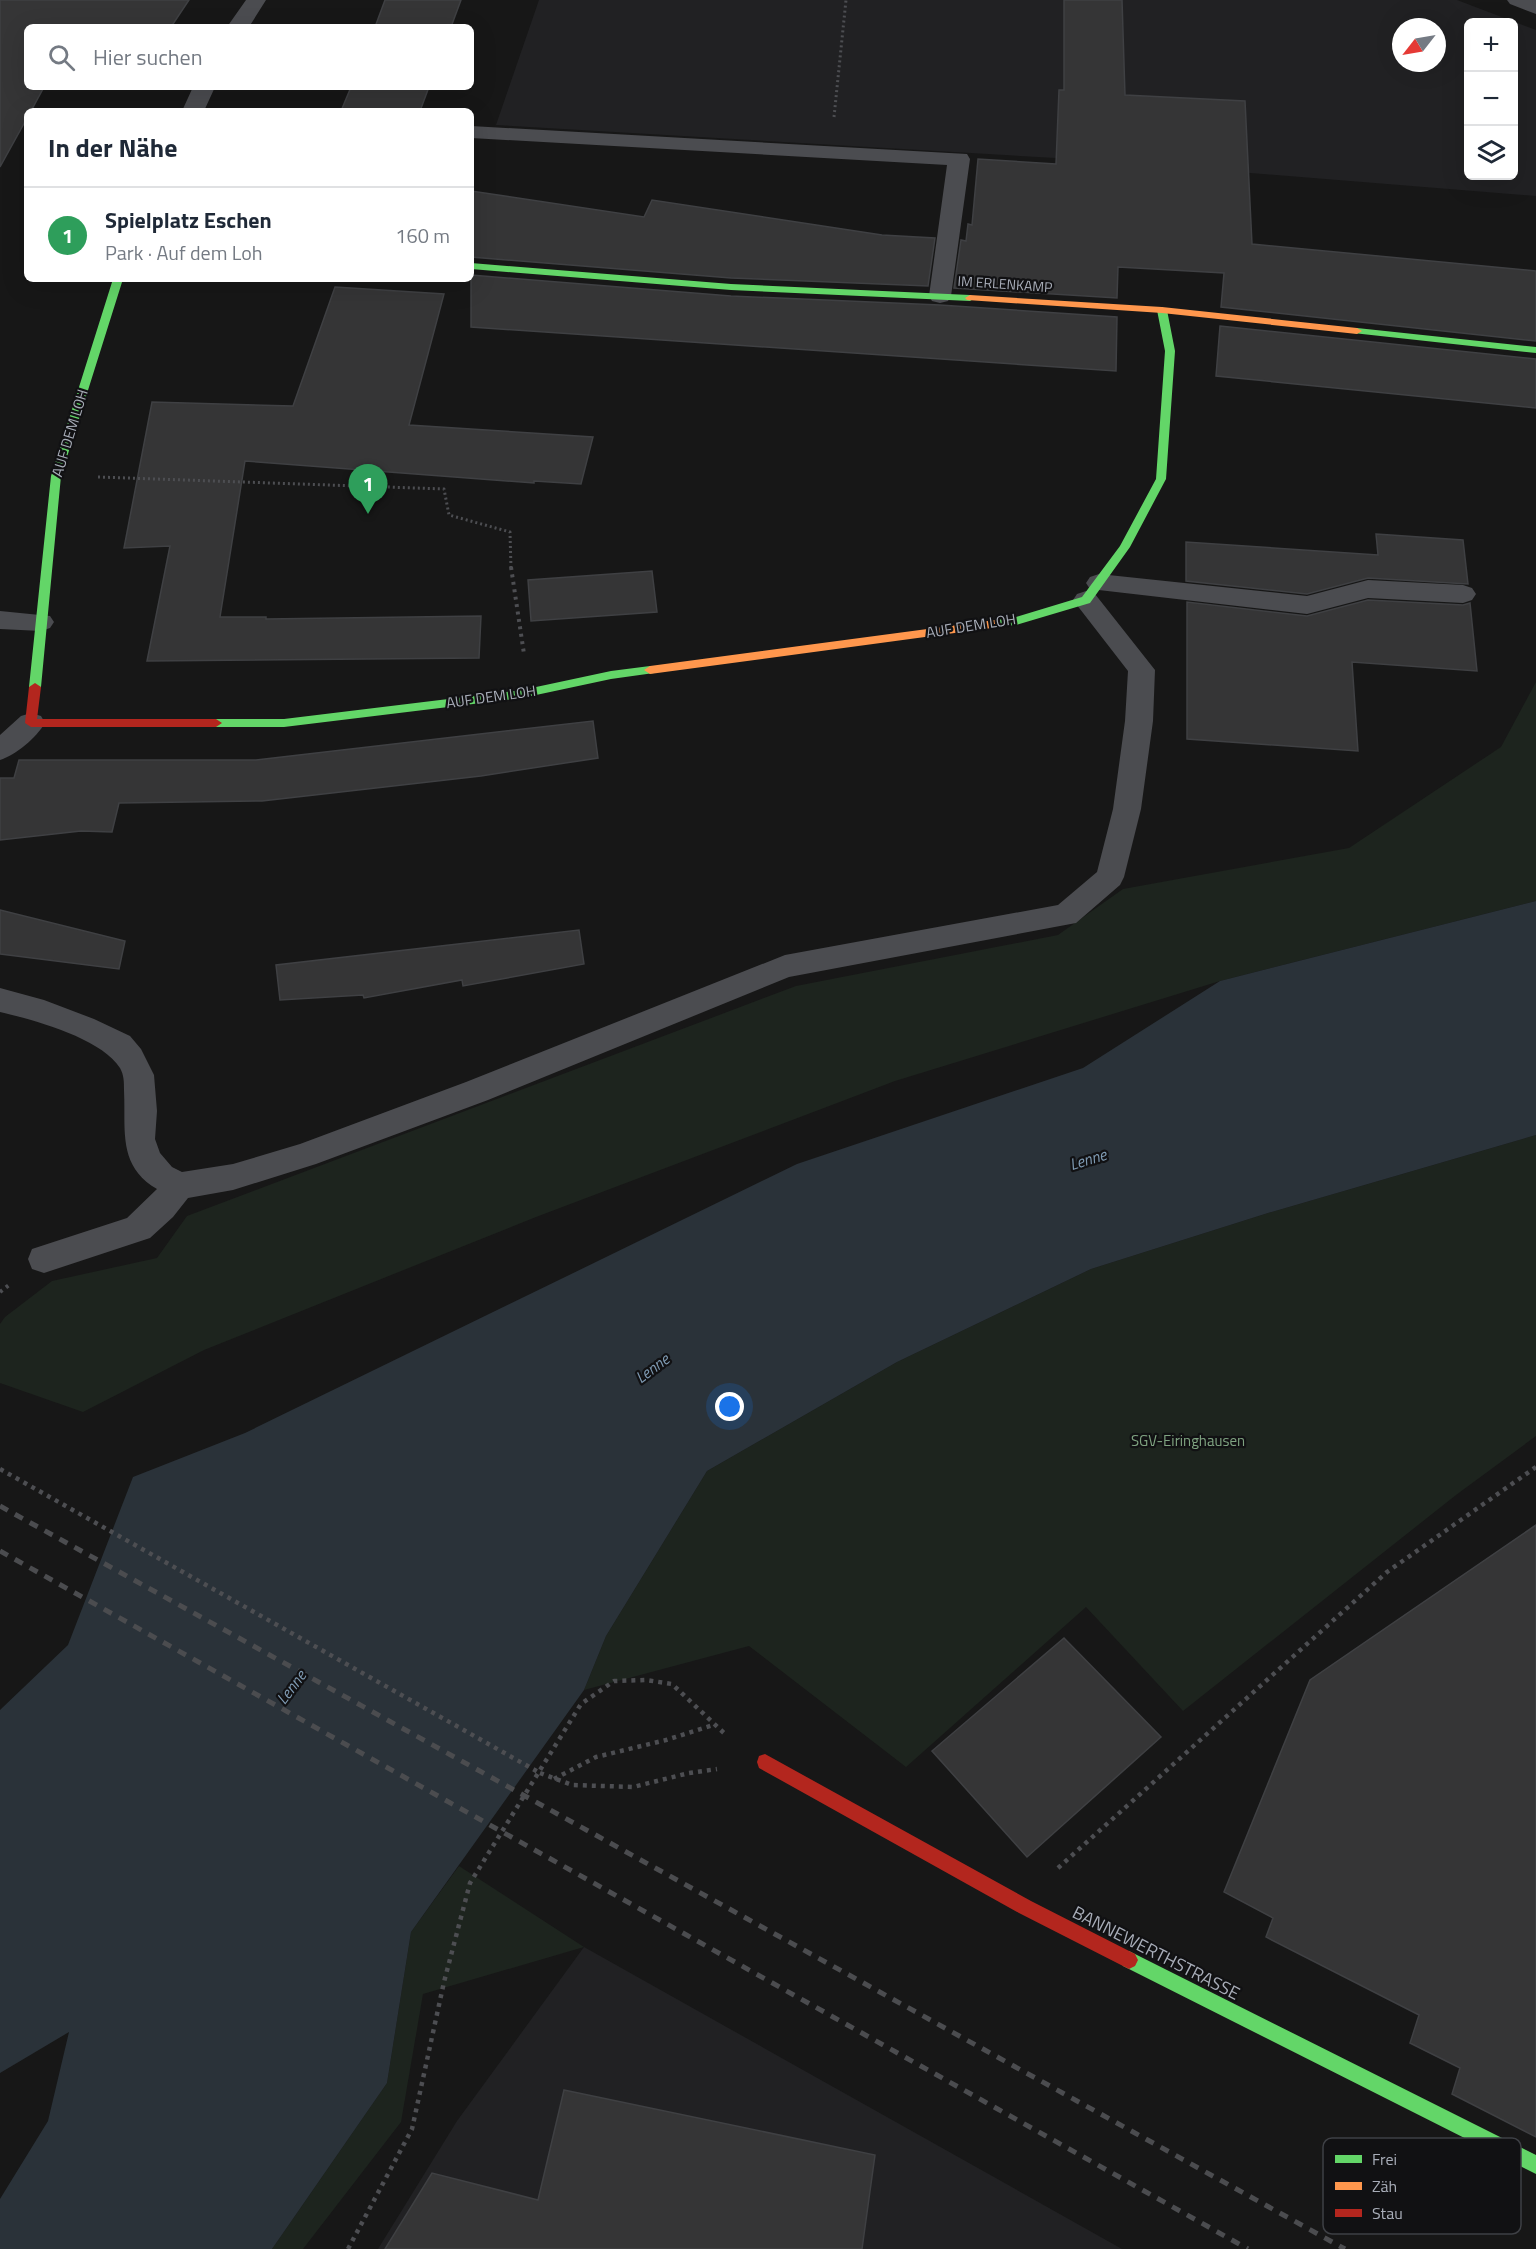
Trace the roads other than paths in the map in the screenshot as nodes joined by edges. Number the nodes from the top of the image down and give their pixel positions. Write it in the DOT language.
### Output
graph roads {
  1 [pos="256,0"];
  2 [pos="1517,0"];
  3 [pos="1536,8"];
  4 [pos="240,24"];
  5 [pos="203,90"];
  6 [pos="194,108"];
  7 [pos="474,132"];
  8 [pos="474,266"];
  9 [pos="117,282"];
  10 [pos="940,296"];
  11 [pos="1162,310"];
  12 [pos="1536,350"];
  13 [pos="1092,591"];
  14 [pos="1463,594"];
  15 [pos="0,620"];
  16 [pos="41,622"];
  17 [pos="31,723"];
  18 [pos="0,750"];
  19 [pos="0,1000"];
  20 [pos="178,1186"];
  21 [pos="44,1259"];
  22 [pos="765,1762"];
  23 [pos="1483,2138"];
  24 [pos="1521,2157"];
  25 [pos="1536,2165"];
  1 -- 4 [label="street"];
  2 -- 3 [label="street"];
  5 -- 6 [label="street"];
  7 -- 10 [label="lane"];
  8 -- 10 [label="street, IM ERLENKAMP"];
  9 -- 16 [label="street, AUF DEM LOH"];
  10 -- 11 [label="street, IM ERLENKAMP"];
  11 -- 12 [label="street, IM ERLENKAMP"];
  11 -- 13 [label="street"];
  13 -- 14 [label="lane"];
  13 -- 17 [label="street, AUF DEM LOH"];
  13 -- 20 [label="lane"];
  15 -- 16 [label="lane"];
  16 -- 17 [label="street, AUF DEM LOH"];
  17 -- 18 [label="lane"];
  19 -- 20 [label="lane"];
  20 -- 21 [label="lane"];
  22 -- 23 [label="street, BANNEWERTHSTRASSE"];
  24 -- 25 [label="street, BANNEWERTHSTRASSE"];
}
